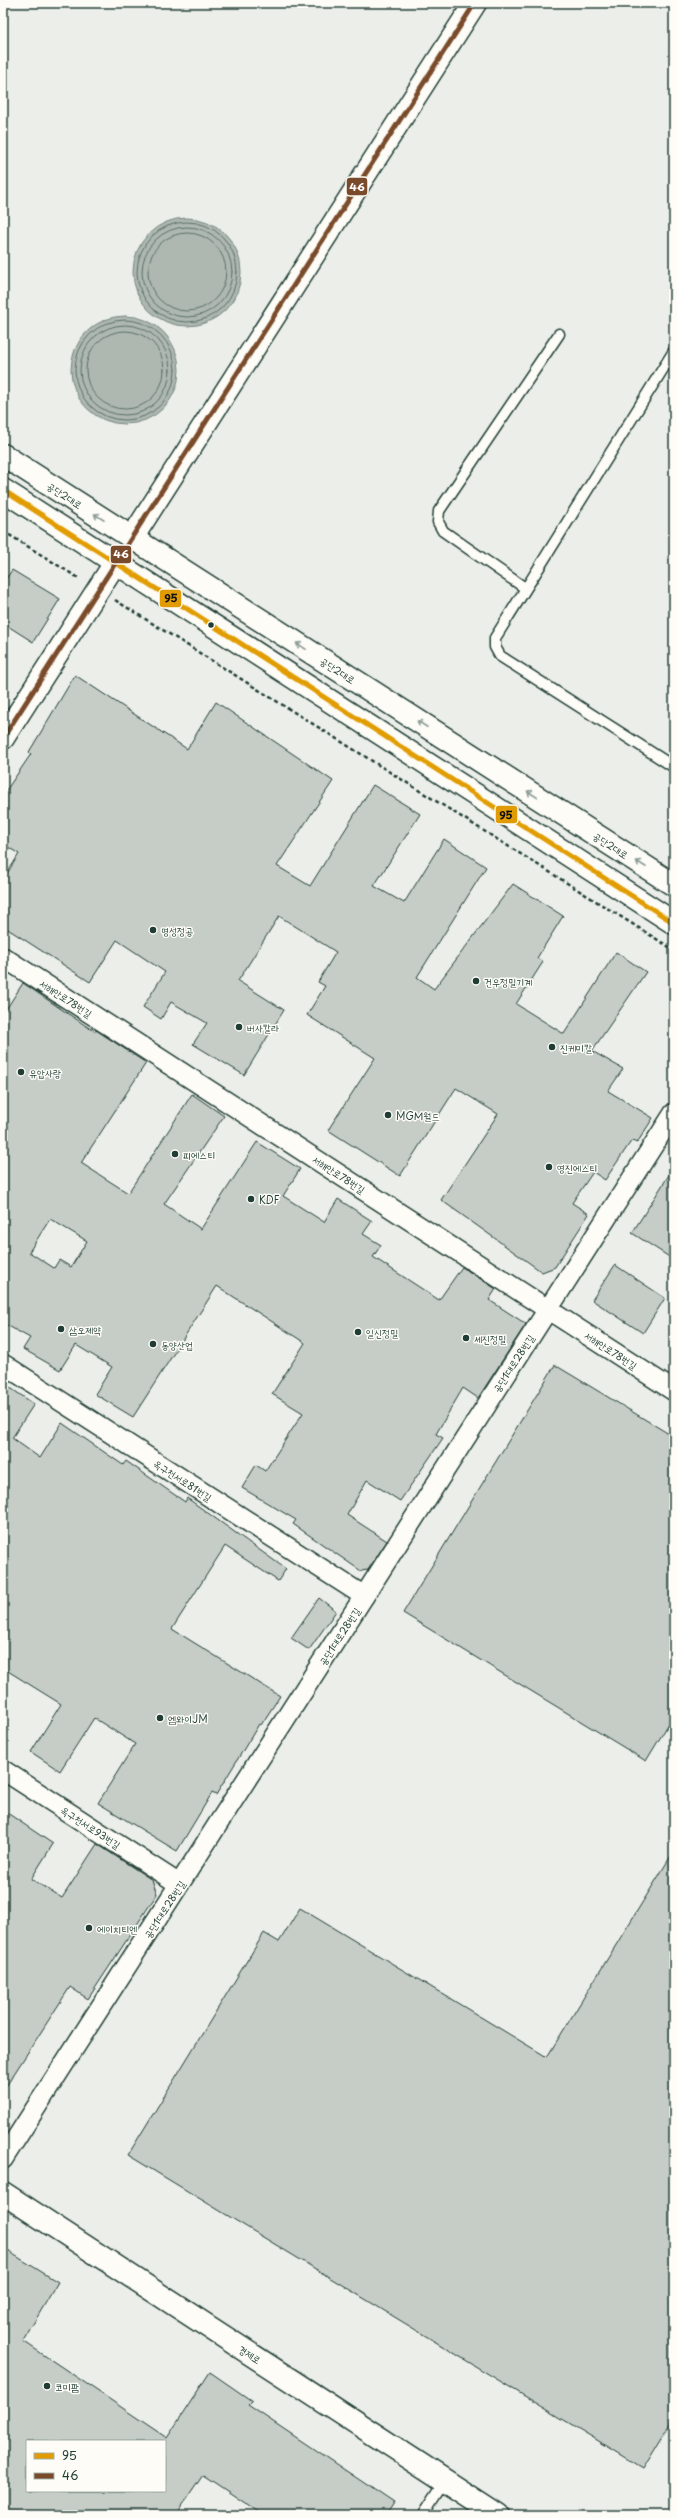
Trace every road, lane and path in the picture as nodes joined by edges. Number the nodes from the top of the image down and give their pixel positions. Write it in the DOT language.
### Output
graph roads {
  1 [pos="476,3"];
  2 [pos="559,334"];
  3 [pos="674,351"];
  4 [pos="3,455"];
  5 [pos="3,490"];
  6 [pos="3,532"];
  7 [pos="132,538"];
  8 [pos="115,563"];
  9 [pos="525,588"];
  10 [pos="98,590"];
  11 [pos="3,738"];
  12 [pos="674,767"];
  13 [pos="674,885"];
  14 [pos="674,923"];
  15 [pos="674,950"];
  16 [pos="3,957"];
  17 [pos="674,1113"];
  18 [pos="548,1309"];
  19 [pos="3,1364"];
  20 [pos="674,1391"];
  21 [pos="364,1596"];
  22 [pos="3,1770"];
  23 [pos="179,1884"];
  24 [pos="3,2159"];
  25 [pos="3,2193"];
  26 [pos="445,2481"];
  27 [pos="423,2515"];
  28 [pos="498,2515"];
  1 -- 7 [label="main road"];
  2 -- 9 [label="lane"];
  3 -- 9 [label="lane"];
  7 -- 4 [label="main road, 공단2대로, one-way"];
  5 -- 8 [label="main road"];
  6 -- 10 [label="path"];
  7 -- 8 [label="main road"];
  13 -- 7 [label="main road, 공단2대로, one-way"];
  8 -- 10 [label="main road"];
  8 -- 14 [label="main road"];
  9 -- 12 [label="lane"];
  10 -- 11 [label="main road"];
  10 -- 15 [label="path"];
  16 -- 18 [label="street, 서해안로78번길"];
  17 -- 18 [label="street, 공단1대로28번길"];
  18 -- 20 [label="street, 서해안로78번길"];
  18 -- 21 [label="street, 공단1대로28번길"];
  19 -- 21 [label="street, 옥구천서로81번길"];
  21 -- 23 [label="street, 공단1대로28번길"];
  22 -- 23 [label="street, 옥구천서로93번길"];
  23 -- 24 [label="street, 공단1대로28번길"];
  25 -- 26 [label="main road, 경제로"];
  26 -- 27 [label="lane"];
  26 -- 28 [label="main road, 경제로"];
}
